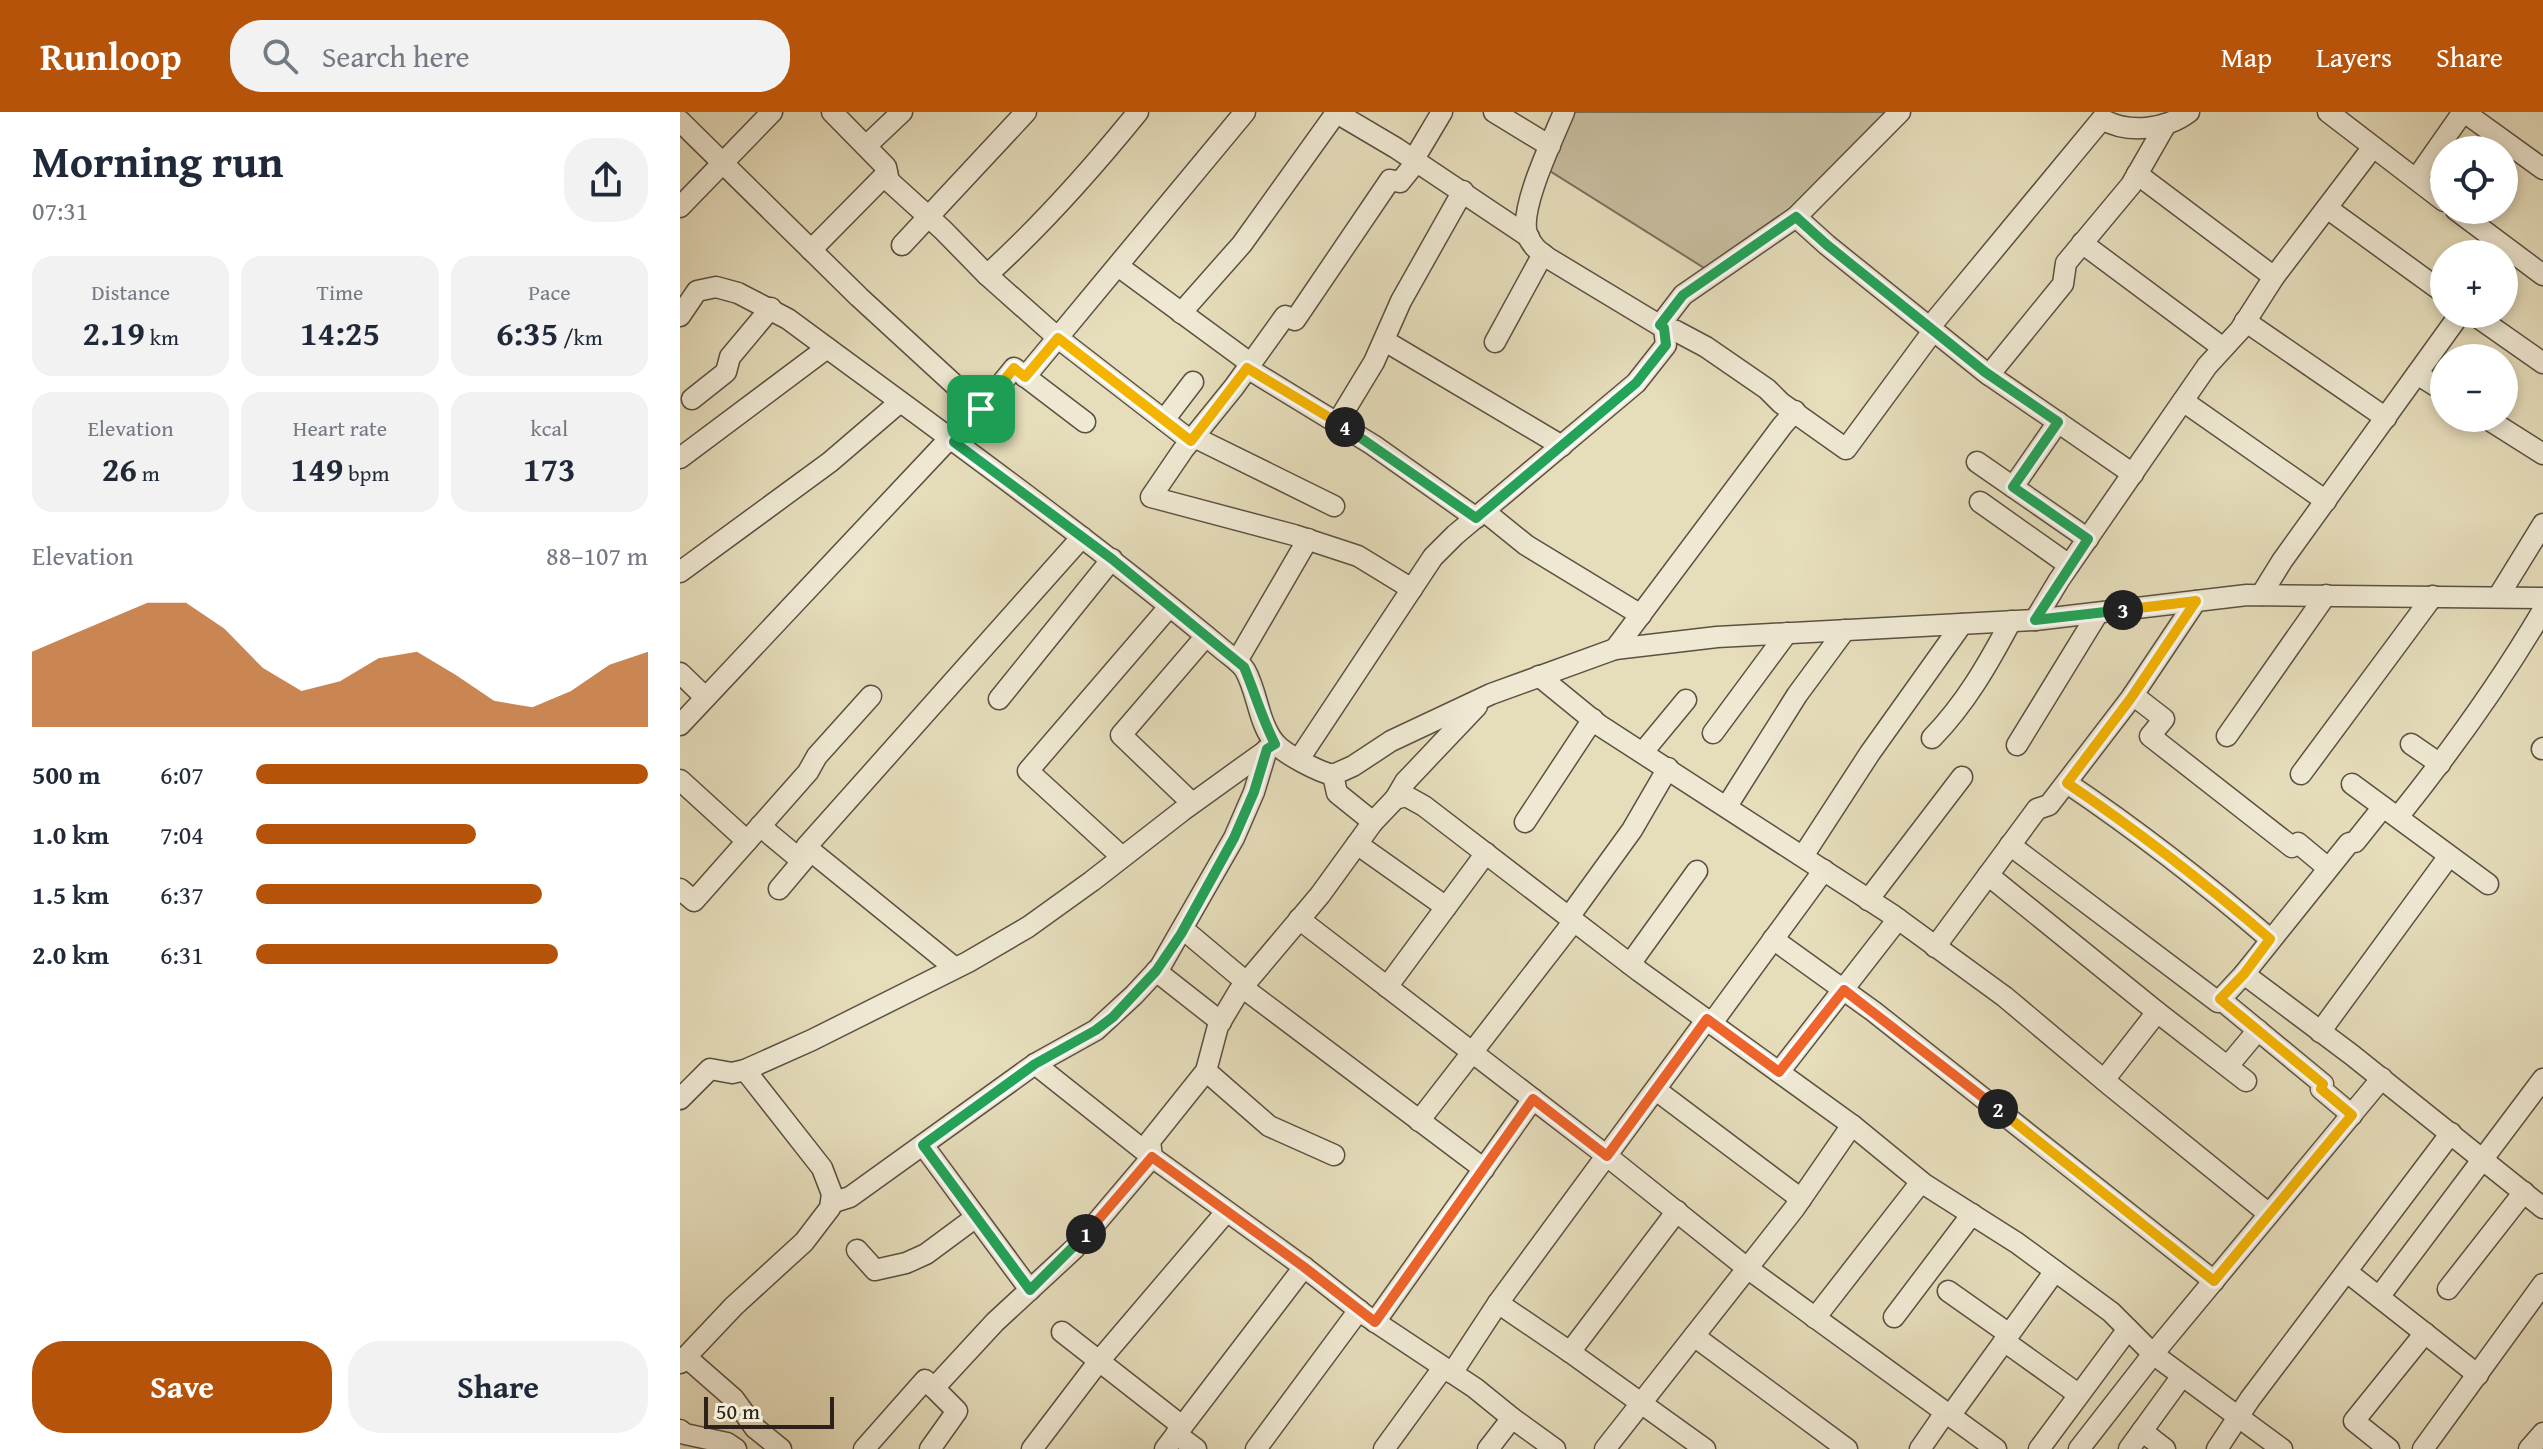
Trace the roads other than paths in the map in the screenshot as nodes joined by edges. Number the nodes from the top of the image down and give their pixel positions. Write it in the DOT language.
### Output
graph roads {
  1 [pos="772,112"];
  2 [pos="832,112"];
  3 [pos="902,112"];
  4 [pos="1026,112"];
  5 [pos="1138,112"];
  6 [pos="1245,112"];
  7 [pos="1335,112"];
  8 [pos="1442,112"];
  9 [pos="1494,112"];
  10 [pos="1564,112"];
  11 [pos="1900,112"];
  12 [pos="2189,112"];
  13 [pos="2328,112"];
  14 [pos="2463,112"];
  15 [pos="680,121"];
  16 [pos="2166,124"];
  17 [pos="866,146"];
  18 [pos="1550,146"];
  19 [pos="2373,147"];
  20 [pos="1415,160"];
  21 [pos="725,164"];
  22 [pos="2543,169"];
  23 [pos="887,173"];
  24 [pos="2137,174"];
  25 [pos="2416,179"];
  26 [pos="2430,190"];
  27 [pos="1463,191"];
  28 [pos="680,207"];
  29 [pos="2327,208"];
  30 [pos="929,217"];
  31 [pos="1796,217"];
  32 [pos="2475,224"];
  33 [pos="1529,237"];
  34 [pos="2082,243"];
  35 [pos="902,245"];
  36 [pos="811,250"];
  37 [pos="1543,254"];
  38 [pos="1118,266"];
  39 [pos="987,275"];
  40 [pos="2543,275"];
  41 [pos="2274,277"];
  42 [pos="2430,283"];
  43 [pos="689,288"];
  44 [pos="771,308"];
  45 [pos="1181,313"];
  46 [pos="680,316"];
  47 [pos="2245,321"];
  48 [pos="1662,326"];
  49 [pos="2450,328"];
  50 [pos="2493,328"];
  51 [pos="1931,330"];
  52 [pos="1058,338"];
  53 [pos="1385,341"];
  54 [pos="1495,342"];
  55 [pos="827,348"];
  56 [pos="2223,348"];
  57 [pos="2543,363"];
  58 [pos="1249,366"];
  59 [pos="2417,374"];
  60 [pos="1989,375"];
  61 [pos="1025,377"];
  62 [pos="1193,382"];
  63 [pos="2430,382"];
  64 [pos="692,399"];
  65 [pos="2183,401"];
  66 [pos="900,402"];
  67 [pos="981,409"];
  68 [pos="1795,411"];
  69 [pos="2386,418"];
  70 [pos="1164,420"];
  71 [pos="1085,422"];
  72 [pos="2058,422"];
  73 [pos="1337,423"];
  74 [pos="2508,432"];
  75 [pos="1192,439"];
  76 [pos="952,440"];
  77 [pos="1562,446"];
  78 [pos="2543,454"];
  79 [pos="680,458"];
  80 [pos="1977,462"];
  81 [pos="2133,474"];
  82 [pos="2013,487"];
  83 [pos="2326,501"];
  84 [pos="1980,502"];
  85 [pos="1334,506"];
  86 [pos="1480,515"];
  87 [pos="2543,524"];
  88 [pos="1082,537"];
  89 [pos="1308,539"];
  90 [pos="2088,539"];
  91 [pos="1112,559"];
  92 [pos="2069,565"];
  93 [pos="680,572"];
  94 [pos="1412,589"];
  95 [pos="2261,595"];
  96 [pos="2326,595"];
  97 [pos="2433,596"];
  98 [pos="2498,597"];
  99 [pos="2543,598"];
  100 [pos="2196,601"];
  101 [pos="1169,607"];
  102 [pos="2543,610"];
  103 [pos="2098,613"];
  104 [pos="1641,615"];
  105 [pos="2035,620"];
  106 [pos="2011,621"];
  107 [pos="1962,624"];
  108 [pos="1845,630"];
  109 [pos="1787,633"];
  110 [pos="1206,636"];
  111 [pos="1615,649"];
  112 [pos="1237,661"];
  113 [pos="680,673"];
  114 [pos="1539,676"];
  115 [pos="2133,695"];
  116 [pos="871,696"];
  117 [pos="1487,696"];
  118 [pos="705,697"];
  119 [pos="999,699"];
  120 [pos="1686,700"];
  121 [pos="1593,719"];
  122 [pos="680,725"];
  123 [pos="1713,733"];
  124 [pos="2227,736"];
  125 [pos="1932,738"];
  126 [pos="2411,744"];
  127 [pos="2017,745"];
  128 [pos="1271,747"];
  129 [pos="1643,752"];
  130 [pos="1299,759"];
  131 [pos="2440,764"];
  132 [pos="1668,768"];
  133 [pos="2301,774"];
  134 [pos="1333,775"];
  135 [pos="1962,777"];
  136 [pos="680,780"];
  137 [pos="2067,783"];
  138 [pos="2352,784"];
  139 [pos="1395,799"];
  140 [pos="1192,803"];
  141 [pos="1727,806"];
  142 [pos="2390,812"];
  143 [pos="1373,822"];
  144 [pos="1525,822"];
  145 [pos="753,834"];
  146 [pos="1357,844"];
  147 [pos="2010,845"];
  148 [pos="1486,853"];
  149 [pos="806,856"];
  150 [pos="1803,856"];
  151 [pos="2449,856"];
  152 [pos="1122,857"];
  153 [pos="2328,868"];
  154 [pos="1824,870"];
  155 [pos="1697,871"];
  156 [pos="1988,875"];
  157 [pos="2488,884"];
  158 [pos="680,889"];
  159 [pos="779,889"];
  160 [pos="1868,900"];
  161 [pos="1446,907"];
  162 [pos="1299,919"];
  163 [pos="1571,919"];
  164 [pos="1898,919"];
  165 [pos="1183,929"];
  166 [pos="1773,939"];
  167 [pos="2270,939"];
  168 [pos="1935,947"];
  169 [pos="1630,964"];
  170 [pos="955,968"];
  171 [pos="1156,971"];
  172 [pos="2244,974"];
  173 [pos="1244,984"];
  174 [pos="1387,987"];
  175 [pos="1844,990"];
  176 [pos="2220,999"];
  177 [pos="2157,1012"];
  178 [pos="1710,1021"];
  179 [pos="1221,1022"];
  180 [pos="2258,1030"];
  181 [pos="2320,1032"];
  182 [pos="1471,1051"];
  183 [pos="1035,1064"];
  184 [pos="2228,1066"];
  185 [pos="745,1070"];
  186 [pos="1206,1071"];
  187 [pos="1779,1072"];
  188 [pos="2382,1078"];
  189 [pos="2543,1079"];
  190 [pos="2104,1080"];
  191 [pos="2246,1081"];
  192 [pos="1656,1090"];
  193 [pos="680,1099"];
  194 [pos="1533,1099"];
  195 [pos="2352,1115"];
  196 [pos="1419,1121"];
  197 [pos="1852,1125"];
  198 [pos="2451,1133"];
  199 [pos="923,1145"];
  200 [pos="1334,1155"];
  201 [pos="1607,1156"];
  202 [pos="1152,1157"];
  203 [pos="2482,1158"];
  204 [pos="1484,1169"];
  205 [pos="1921,1182"];
  206 [pos="2524,1192"];
  207 [pos="1801,1199"];
  208 [pos="831,1203"];
  209 [pos="2543,1208"];
  210 [pos="1677,1211"];
  211 [pos="1226,1212"];
  212 [pos="1972,1214"];
  213 [pos="2269,1214"];
  214 [pos="976,1217"];
  215 [pos="857,1250"];
  216 [pos="1304,1267"];
  217 [pos="1747,1268"];
  218 [pos="2055,1271"];
  219 [pos="2347,1272"];
  220 [pos="2214,1281"];
  221 [pos="2543,1284"];
  222 [pos="2448,1289"];
  223 [pos="1030,1290"];
  224 [pos="1948,1291"];
  225 [pos="2379,1297"];
  226 [pos="1498,1303"];
  227 [pos="1367,1316"];
  228 [pos="1894,1317"];
  229 [pos="1815,1318"];
  230 [pos="2128,1329"];
  231 [pos="1062,1332"];
  232 [pos="2425,1333"];
  233 [pos="1694,1336"];
  234 [pos="2007,1337"];
  235 [pos="1570,1352"];
  236 [pos="2153,1354"];
  237 [pos="683,1360"];
  238 [pos="1099,1361"];
  239 [pos="1448,1371"];
  240 [pos="2478,1375"];
  241 [pos="2182,1376"];
  242 [pos="934,1388"];
  243 [pos="2078,1394"];
  244 [pos="1641,1402"];
  245 [pos="1948,1415"];
  246 [pos="1512,1418"];
  247 [pos="2238,1418"];
  248 [pos="680,1430"];
  249 [pos="2142,1431"];
  250 [pos="2543,1433"];
  251 [pos="1174,1436"];
  252 [pos="706,1444"];
  253 [pos="736,1449"];
  254 [pos="781,1449"];
  255 [pos="864,1449"];
  256 [pos="930,1449"];
  257 [pos="1032,1449"];
  258 [pos="1196,1449"];
  259 [pos="1256,1449"];
  260 [pos="1384,1449"];
  261 [pos="1488,1449"];
  262 [pos="1555,1449"];
  263 [pos="1605,1449"];
  264 [pos="1705,1449"];
  265 [pos="1847,1449"];
  266 [pos="1920,1449"];
  267 [pos="1996,1449"];
  268 [pos="2039,1449"];
  269 [pos="2079,1449"];
  270 [pos="2129,1449"];
  271 [pos="2165,1449"];
  272 [pos="2217,1449"];
  273 [pos="2282,1449"];
  274 [pos="2389,1449"];
  275 [pos="2423,1449"];
  276 [pos="2529,1449"];
  1 -- 21 [label="street"];
  2 -- 17 [label="street"];
  3 -- 17 [label="street"];
  4 -- 30 [label="street"];
  5 -- 39 [label="street"];
  6 -- 38 [label="street"];
  7 -- 20 [label="street"];
  7 -- 45 [label="street"];
  8 -- 20 [label="street"];
  9 -- 18 [label="street"];
  10 -- 18 [label="street"];
  11 -- 31 [label="street"];
  12 -- 16 [label="street"];
  13 -- 19 [label="street"];
  14 -- 22 [label="street"];
  14 -- 25 [label="street"];
  15 -- 21 [label="street"];
  16 -- 24 [label="street"];
  16 -- 51 [label="street"];
  17 -- 23 [label="street"];
  18 -- 33 [label="street"];
  19 -- 25 [label="street"];
  19 -- 29 [label="street"];
  20 -- 27 [label="street"];
  20 -- 58 [label="street"];
  21 -- 28 [label="street"];
  21 -- 36 [label="street"];
  23 -- 30 [label="street"];
  23 -- 36 [label="street"];
  24 -- 34 [label="street"];
  24 -- 41 [label="street"];
  25 -- 26 [label="street"];
  27 -- 33 [label="street"];
  27 -- 53 [label="street"];
  29 -- 41 [label="street"];
  29 -- 42 [label="street"];
  30 -- 35 [label="street"];
  30 -- 39 [label="street"];
  31 -- 48 [label="street"];
  31 -- 51 [label="street"];
  32 -- 40 [label="street"];
  33 -- 37 [label="street"];
  34 -- 56 [label="street"];
  34 -- 60 [label="street"];
  36 -- 67 [label="street"];
  37 -- 48 [label="street"];
  37 -- 54 [label="street"];
  38 -- 45 [label="street"];
  38 -- 52 [label="street"];
  39 -- 52 [label="street"];
  41 -- 47 [label="street"];
  43 -- 44 [label="street"];
  43 -- 46 [label="street"];
  44 -- 55 [label="street"];
  44 -- 64 [label="street"];
  45 -- 58 [label="street"];
  47 -- 56 [label="street"];
  47 -- 69 [label="street"];
  48 -- 68 [label="street"];
  48 -- 77 [label="street"];
  49 -- 59 [label="street"];
  50 -- 57 [label="street"];
  51 -- 60 [label="street"];
  51 -- 68 [label="street"];
  52 -- 61 [label="street"];
  52 -- 70 [label="street"];
  53 -- 73 [label="street"];
  53 -- 77 [label="street"];
  55 -- 66 [label="street"];
  55 -- 79 [label="street"];
  56 -- 65 [label="street"];
  58 -- 73 [label="street"];
  58 -- 75 [label="street"];
  59 -- 63 [label="street"];
  59 -- 69 [label="street"];
  60 -- 72 [label="street"];
  61 -- 67 [label="street"];
  61 -- 71 [label="street"];
  62 -- 70 [label="street"];
  65 -- 81 [label="street"];
  65 -- 83 [label="street"];
  66 -- 76 [label="street"];
  66 -- 93 [label="street"];
  67 -- 76 [label="street"];
  68 -- 104 [label="street"];
  69 -- 83 [label="street"];
  70 -- 75 [label="street"];
  72 -- 81 [label="street"];
  72 -- 82 [label="street"];
  73 -- 86 [label="street"];
  74 -- 78 [label="street"];
  75 -- 85 [label="street"];
  75 -- 89 [label="street"];
  76 -- 88 [label="street"];
  76 -- 118 [label="street"];
  77 -- 86 [label="street"];
  80 -- 82 [label="street"];
  81 -- 90 [label="street"];
  82 -- 90 [label="street"];
  83 -- 95 [label="street"];
  84 -- 92 [label="street"];
  86 -- 94 [label="street"];
  86 -- 104 [label="street"];
  87 -- 98 [label="street"];
  88 -- 91 [label="street"];
  88 -- 149 [label="street"];
  89 -- 94 [label="street"];
  89 -- 112 [label="street"];
  90 -- 92 [label="street"];
  91 -- 101 [label="street"];
  91 -- 119 [label="street"];
  92 -- 105 [label="street"];
  94 -- 130 [label="street"];
  95 -- 96 [label="street"];
  95 -- 100 [label="street"];
  96 -- 97 [label="street"];
  96 -- 124 [label="street"];
  97 -- 98 [label="street"];
  97 -- 133 [label="street"];
  98 -- 99 [label="street"];
  100 -- 103 [label="street"];
  100 -- 115 [label="street"];
  101 -- 110 [label="street"];
  101 -- 152 [label="street"];
  102 -- 131 [label="street"];
  103 -- 105 [label="street"];
  103 -- 127 [label="street"];
  104 -- 111 [label="street"];
  105 -- 106 [label="street"];
  106 -- 107 [label="street"];
  106 -- 125 [label="street"];
  107 -- 108 [label="street"];
  107 -- 150 [label="street"];
  108 -- 109 [label="street"];
  108 -- 141 [label="street"];
  109 -- 111 [label="street"];
  109 -- 123 [label="street"];
  110 -- 112 [label="street"];
  110 -- 140 [label="street"];
  111 -- 114 [label="street"];
  112 -- 128 [label="street"];
  113 -- 118 [label="street"];
  114 -- 117 [label="street"];
  114 -- 121 [label="street"];
  115 -- 137 [label="street"];
  115 -- 153 [label="street"];
  116 -- 145 [label="street"];
  117 -- 134 [label="street"];
  117 -- 139 [label="street"];
  118 -- 122 [label="street"];
  120 -- 129 [label="street"];
  121 -- 129 [label="street"];
  121 -- 144 [label="street"];
  126 -- 131 [label="street"];
  128 -- 130 [label="street"];
  128 -- 140 [label="street"];
  128 -- 165 [label="street"];
  129 -- 132 [label="street"];
  130 -- 134 [label="street"];
  131 -- 142 [label="street"];
  132 -- 141 [label="street"];
  132 -- 163 [label="street"];
  134 -- 143 [label="street"];
  135 -- 160 [label="street"];
  136 -- 145 [label="street"];
  137 -- 147 [label="street"];
  137 -- 167 [label="street"];
  138 -- 142 [label="street"];
  139 -- 143 [label="street"];
  139 -- 148 [label="street"];
  140 -- 152 [label="street"];
  141 -- 150 [label="street"];
  142 -- 151 [label="street"];
  142 -- 153 [label="street"];
  143 -- 146 [label="street"];
  145 -- 149 [label="street"];
  145 -- 158 [label="street"];
  146 -- 161 [label="street"];
  146 -- 162 [label="street"];
  147 -- 156 [label="street"];
  147 -- 176 [label="street"];
  148 -- 161 [label="street"];
  148 -- 163 [label="street"];
  149 -- 159 [label="street"];
  149 -- 170 [label="street"];
  150 -- 154 [label="street"];
  151 -- 157 [label="street"];
  151 -- 181 [label="street"];
  152 -- 170 [label="street"];
  153 -- 167 [label="street"];
  154 -- 160 [label="street"];
  154 -- 166 [label="street"];
  155 -- 169 [label="street"];
  156 -- 168 [label="street"];
  156 -- 177 [label="street"];
  160 -- 164 [label="street"];
  161 -- 174 [label="street"];
  162 -- 173 [label="street"];
  162 -- 174 [label="street"];
  163 -- 169 [label="street"];
  163 -- 182 [label="street"];
  164 -- 168 [label="street"];
  164 -- 175 [label="street"];
  165 -- 171 [label="street"];
  165 -- 173 [label="street"];
  166 -- 175 [label="street"];
  166 -- 178 [label="street"];
  167 -- 172 [label="street"];
  168 -- 190 [label="street"];
  169 -- 178 [label="street"];
  170 -- 185 [label="street"];
  171 -- 179 [label="street"];
  171 -- 183 [label="street"];
  172 -- 176 [label="street"];
  172 -- 181 [label="street"];
  173 -- 179 [label="street"];
  173 -- 196 [label="street"];
  174 -- 182 [label="street"];
  175 -- 187 [label="street"];
  175 -- 220 [label="street"];
  176 -- 180 [label="street"];
  177 -- 184 [label="street"];
  177 -- 190 [label="street"];
  178 -- 187 [label="street"];
  178 -- 192 [label="street"];
  179 -- 186 [label="street"];
  180 -- 184 [label="street"];
  180 -- 195 [label="street"];
  181 -- 188 [label="street"];
  182 -- 194 [label="street"];
  182 -- 196 [label="street"];
  183 -- 199 [label="street"];
  183 -- 202 [label="street"];
  184 -- 191 [label="street"];
  185 -- 193 [label="street"];
  185 -- 208 [label="street"];
  186 -- 200 [label="street"];
  186 -- 202 [label="street"];
  187 -- 197 [label="street"];
  188 -- 195 [label="street"];
  188 -- 198 [label="street"];
  189 -- 203 [label="street"];
  190 -- 213 [label="street"];
  192 -- 201 [label="street"];
  192 -- 207 [label="street"];
  194 -- 201 [label="street"];
  194 -- 204 [label="street"];
  195 -- 213 [label="street"];
  196 -- 204 [label="street"];
  197 -- 205 [label="street"];
  197 -- 207 [label="street"];
  198 -- 203 [label="street"];
  198 -- 219 [label="street"];
  199 -- 208 [label="street"];
  199 -- 214 [label="street"];
  201 -- 210 [label="street"];
  201 -- 226 [label="street"];
  202 -- 211 [label="street"];
  202 -- 223 [label="street"];
  203 -- 206 [label="street"];
  203 -- 225 [label="street"];
  204 -- 227 [label="street"];
  205 -- 212 [label="street"];
  205 -- 229 [label="street"];
  206 -- 209 [label="street"];
  206 -- 222 [label="street"];
  207 -- 217 [label="street"];
  208 -- 237 [label="street"];
  210 -- 217 [label="street"];
  210 -- 235 [label="street"];
  211 -- 216 [label="street"];
  211 -- 238 [label="street"];
  212 -- 218 [label="street"];
  212 -- 228 [label="street"];
  213 -- 220 [label="street"];
  214 -- 215 [label="street"];
  214 -- 223 [label="street"];
  216 -- 227 [label="street"];
  216 -- 251 [label="street"];
  217 -- 229 [label="street"];
  217 -- 233 [label="street"];
  218 -- 230 [label="street"];
  218 -- 234 [label="street"];
  219 -- 225 [label="street"];
  219 -- 247 [label="street"];
  220 -- 236 [label="street"];
  221 -- 240 [label="street"];
  223 -- 242 [label="street"];
  224 -- 234 [label="street"];
  225 -- 232 [label="street"];
  226 -- 235 [label="street"];
  226 -- 239 [label="street"];
  227 -- 239 [label="street"];
  227 -- 259 [label="street"];
  229 -- 245 [label="street"];
  230 -- 236 [label="street"];
  230 -- 243 [label="street"];
  231 -- 238 [label="street"];
  232 -- 240 [label="street"];
  232 -- 274 [label="street"];
  233 -- 244 [label="street"];
  233 -- 265 [label="street"];
  234 -- 243 [label="street"];
  234 -- 245 [label="street"];
  235 -- 244 [label="street"];
  236 -- 241 [label="street"];
  236 -- 269 [label="street"];
  237 -- 254 [label="street"];
  238 -- 251 [label="street"];
  238 -- 257 [label="street"];
  239 -- 246 [label="street"];
  239 -- 260 [label="street"];
  240 -- 275 [label="street"];
  241 -- 247 [label="street"];
  241 -- 249 [label="street"];
  242 -- 255 [label="street"];
  242 -- 256 [label="street"];
  243 -- 268 [label="street"];
  244 -- 263 [label="street"];
  244 -- 264 [label="street"];
  245 -- 266 [label="street"];
  245 -- 267 [label="street"];
  246 -- 261 [label="street"];
  246 -- 262 [label="street"];
  247 -- 272 [label="street"];
  247 -- 273 [label="street"];
  248 -- 252 [label="street"];
  249 -- 270 [label="street"];
  249 -- 271 [label="street"];
  250 -- 276 [label="street"];
  251 -- 258 [label="street"];
  252 -- 253 [label="street"];
}
